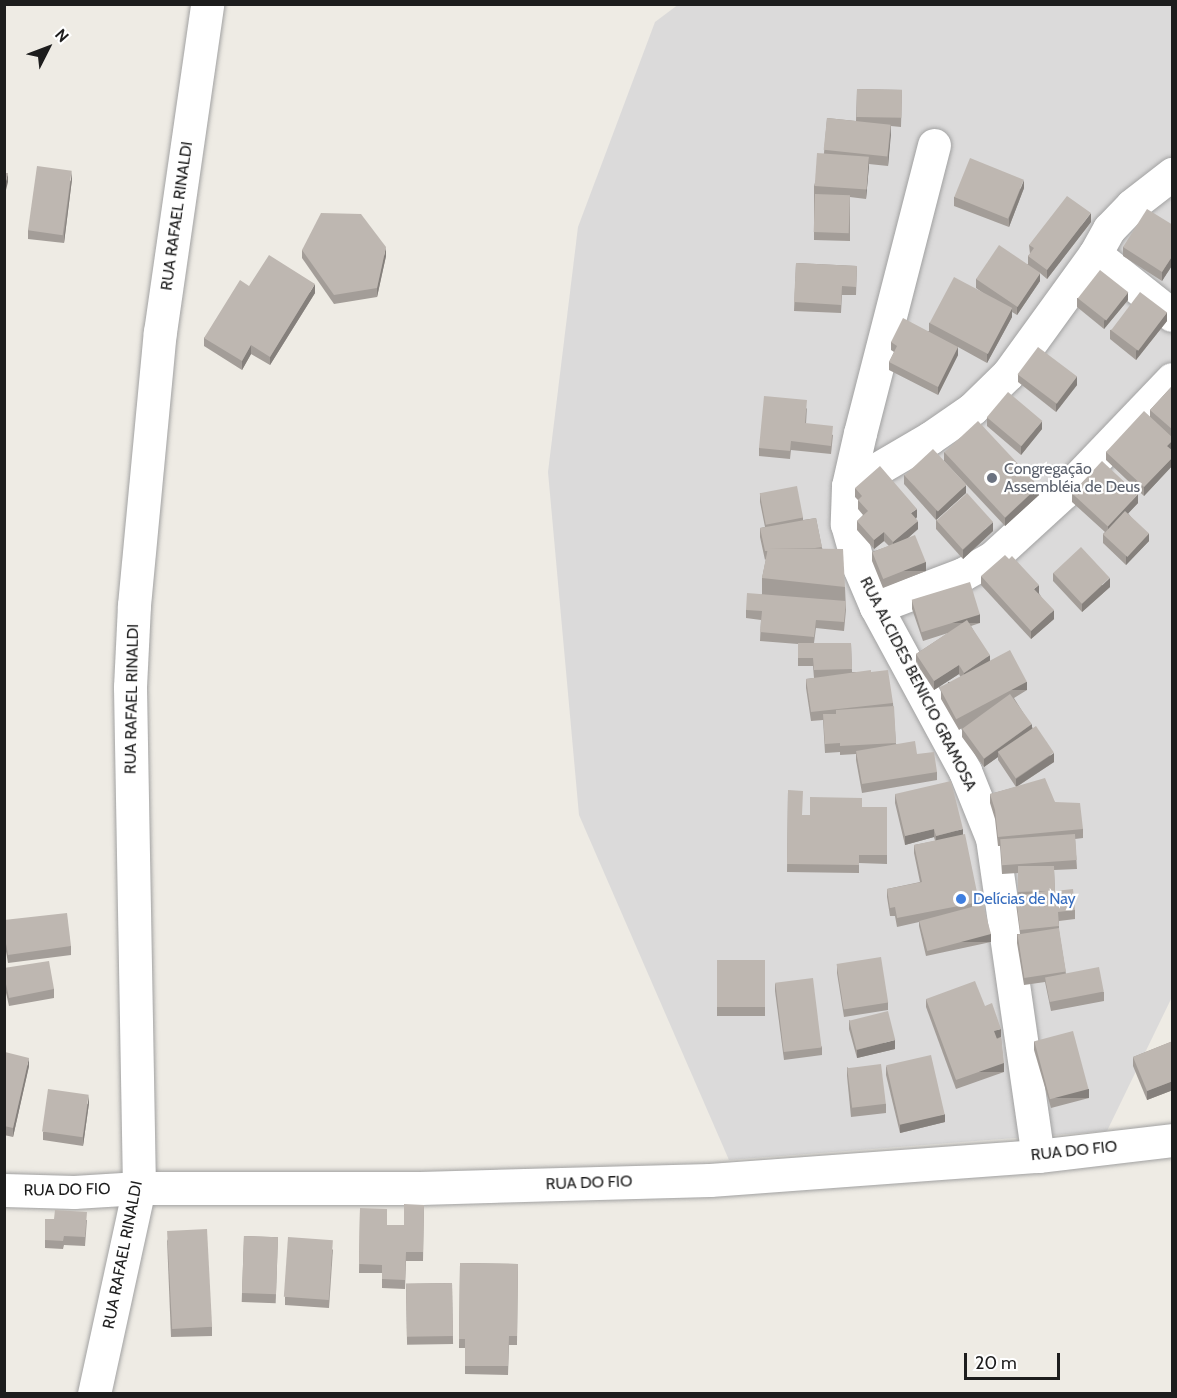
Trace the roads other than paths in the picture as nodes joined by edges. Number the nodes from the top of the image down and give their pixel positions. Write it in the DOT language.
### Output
graph roads {
  1 [pos="207,4"];
  2 [pos="934,145"];
  3 [pos="1173,174"];
  4 [pos="1095,255"];
  5 [pos="1173,315"];
  6 [pos="1173,378"];
  7 [pos="848,486"];
  8 [pos="876,607"];
  9 [pos="1173,1140"];
  10 [pos="1038,1156"];
  11 [pos="139,1188"];
  12 [pos="4,1190"];
  13 [pos="94,1394"];
  1 -- 11 [label="street, RUA RAFAEL RINALDI"];
  2 -- 7 [label="street, RUA ALCIDES BENICIO GRAMOSA"];
  3 -- 4 [label="street"];
  4 -- 5 [label="street"];
  4 -- 7 [label="street"];
  6 -- 8 [label="street"];
  7 -- 8 [label="street, RUA ALCIDES BENICIO GRAMOSA"];
  8 -- 10 [label="street, RUA ALCIDES BENICIO GRAMOSA"];
  9 -- 10 [label="street, RUA DO FIO"];
  10 -- 11 [label="street, RUA DO FIO"];
  11 -- 12 [label="street, RUA DO FIO"];
  11 -- 13 [label="street, RUA RAFAEL RINALDI"];
}
